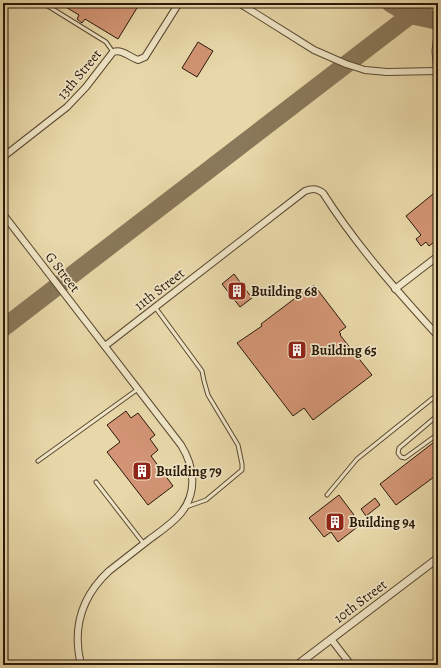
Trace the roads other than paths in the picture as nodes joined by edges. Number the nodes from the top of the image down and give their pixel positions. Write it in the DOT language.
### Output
graph roads {
  1 [pos="43,3"];
  2 [pos="178,3"];
  3 [pos="240,3"];
  4 [pos="438,34"];
  5 [pos="114,52"];
  6 [pos="437,73"];
  7 [pos="3,157"];
  8 [pos="3,214"];
  9 [pos="438,256"];
  10 [pos="395,289"];
  11 [pos="155,307"];
  12 [pos="438,336"];
  13 [pos="105,346"];
  14 [pos="138,389"];
  15 [pos="438,394"];
  16 [pos="438,415"];
  17 [pos="438,434"];
  18 [pos="38,461"];
  19 [pos="96,482"];
  20 [pos="327,496"];
  21 [pos="185,508"];
  22 [pos="144,544"];
  23 [pos="438,558"];
  24 [pos="331,639"];
  25 [pos="81,665"];
  26 [pos="297,665"];
  27 [pos="351,665"];
  1 -- 5 [label="lane"];
  2 -- 5 [label="street, 13th Street"];
  3 -- 6 [label="street"];
  4 -- 6 [label="street"];
  5 -- 7 [label="street, 13th Street"];
  8 -- 13 [label="street, G Street"];
  9 -- 10 [label="street"];
  10 -- 11 [label="street, 11th Street"];
  10 -- 12 [label="street, 11th Street"];
  11 -- 13 [label="street, 11th Street"];
  11 -- 21 [label="lane"];
  13 -- 14 [label="street"];
  14 -- 18 [label="lane"];
  14 -- 21 [label="street"];
  15 -- 20 [label="lane"];
  16 -- 17 [label="lane"];
  19 -- 22 [label="lane"];
  21 -- 22 [label="street"];
  22 -- 25 [label="street"];
  23 -- 24 [label="street, 10th Street"];
  24 -- 26 [label="street, 10th Street"];
  24 -- 27 [label="street"];
}
